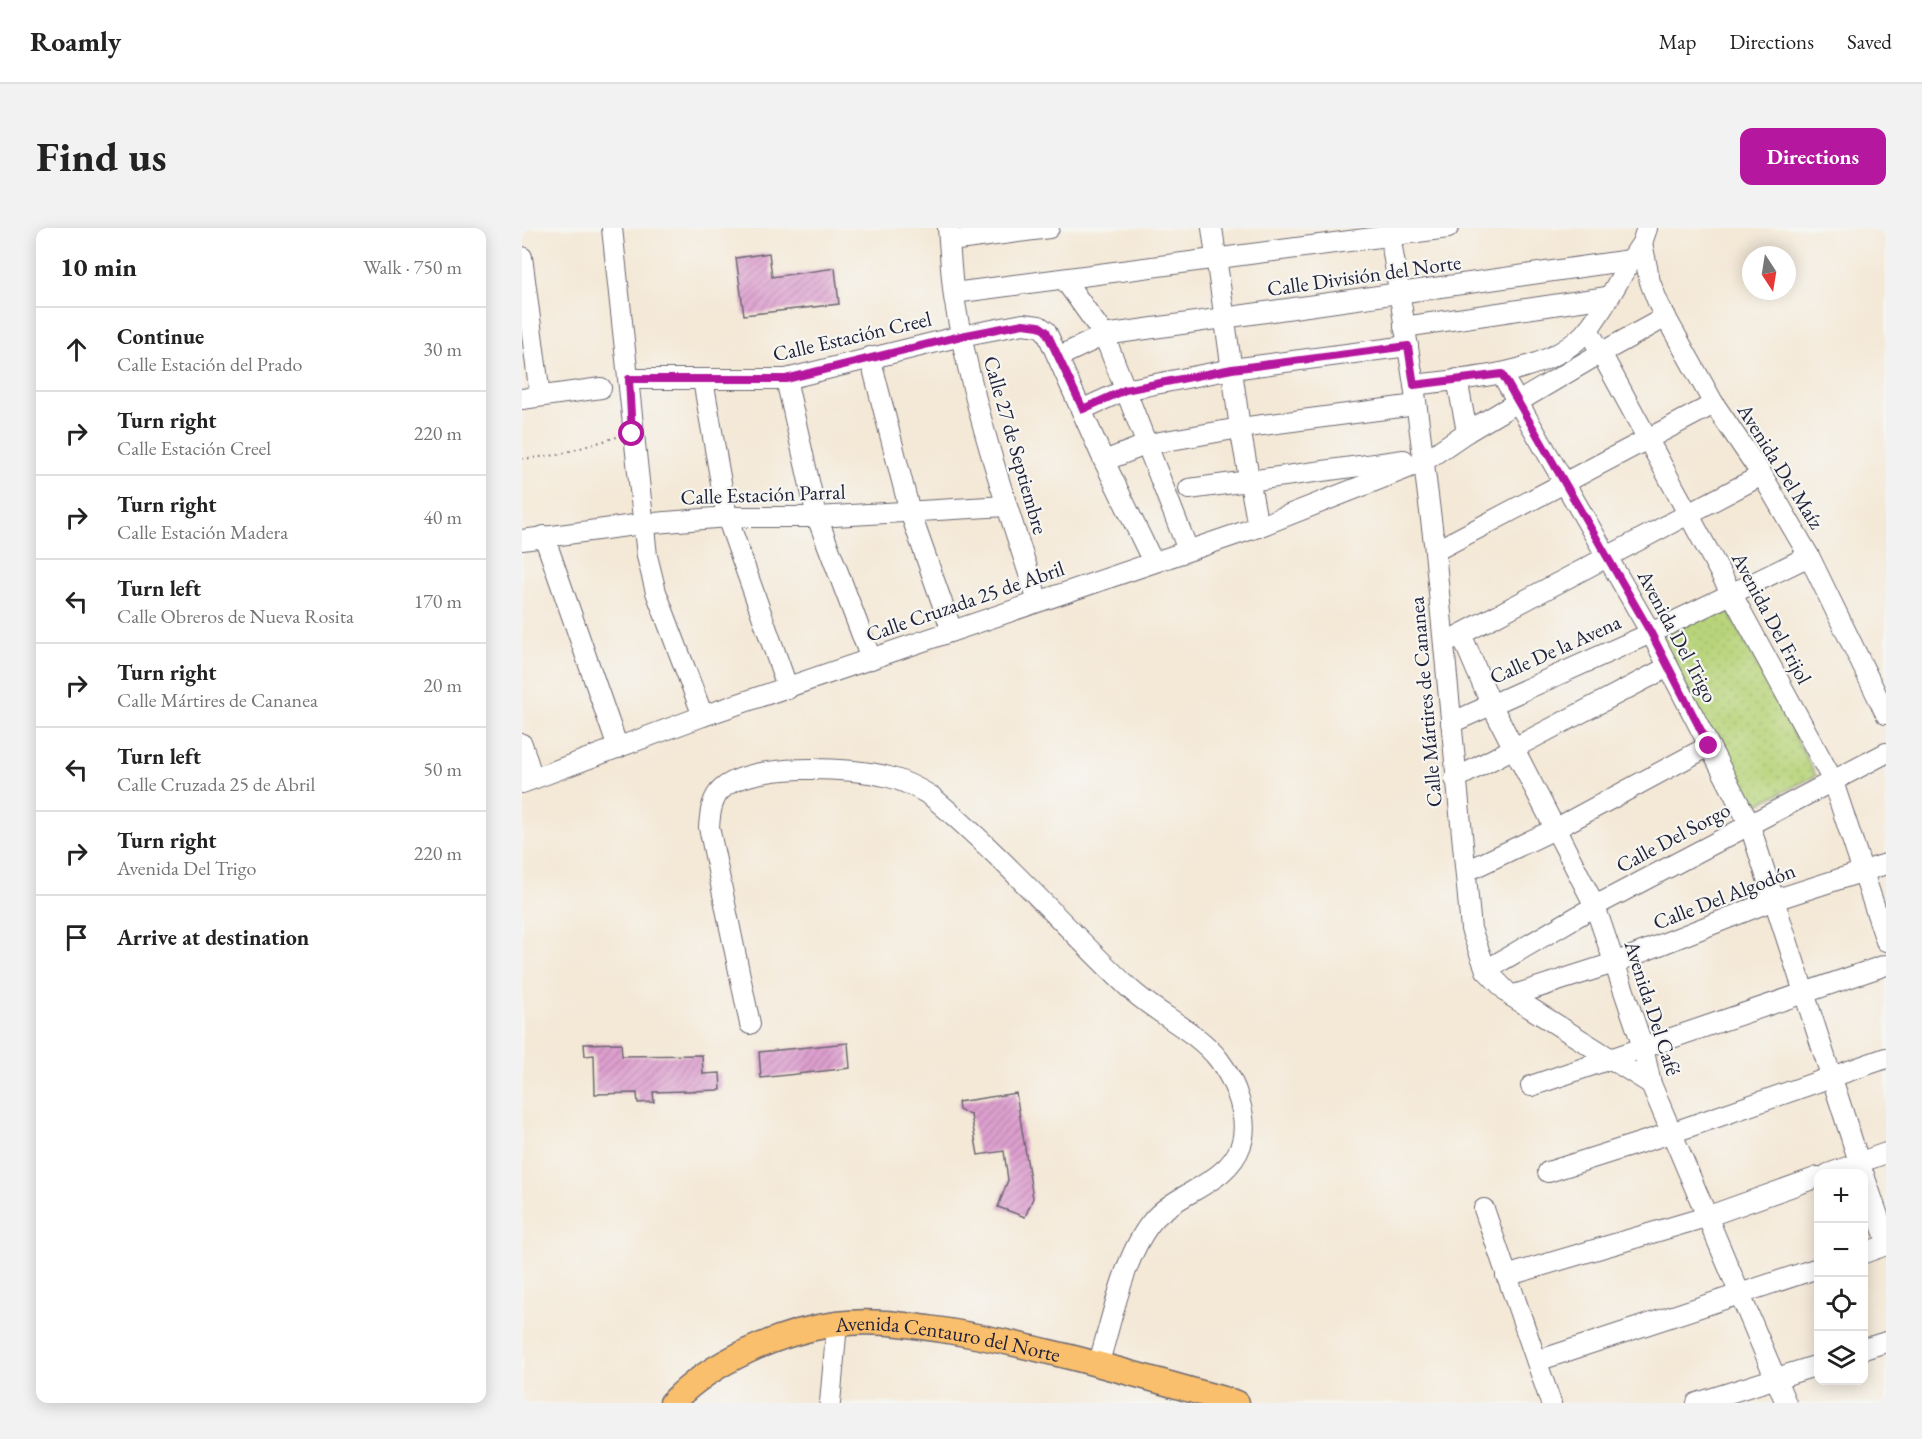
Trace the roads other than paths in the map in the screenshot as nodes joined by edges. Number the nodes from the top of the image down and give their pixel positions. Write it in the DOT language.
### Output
graph roads {
  1 [pos="612,228"];
  2 [pos="1049,228"];
  3 [pos="1212,228"];
  4 [pos="1448,228"];
  5 [pos="1390,232"];
  6 [pos="949,235"];
  7 [pos="1645,236"];
  8 [pos="522,257"];
  9 [pos="1630,260"];
  10 [pos="1217,261"];
  11 [pos="1064,279"];
  12 [pos="954,293"];
  13 [pos="1400,295"];
  14 [pos="1607,297"];
  15 [pos="526,316"];
  16 [pos="1666,318"];
  17 [pos="1225,319"];
  18 [pos="1588,330"];
  19 [pos="1104,335"];
  20 [pos="961,336"];
  21 [pos="1406,336"];
  22 [pos="1599,354"];
  23 [pos="870,357"];
  24 [pos="1058,357"];
  25 [pos="1232,369"];
  26 [pos="1502,374"];
  27 [pos="629,379"];
  28 [pos="786,379"];
  29 [pos="1457,379"];
  30 [pos="703,380"];
  31 [pos="1414,385"];
  32 [pos="601,388"];
  33 [pos="1125,390"];
  34 [pos="531,398"];
  35 [pos="1518,402"];
  36 [pos="1714,404"];
  37 [pos="1416,405"];
  38 [pos="1083,409"];
  39 [pos="1240,428"];
  40 [pos="1467,432"];
  41 [pos="1645,438"];
  42 [pos="1148,444"];
  43 [pos="1422,460"];
  44 [pos="1104,462"];
  45 [pos="1762,475"];
  46 [pos="1564,482"];
  47 [pos="1249,483"];
  48 [pos="1189,489"];
  49 [pos="1006,506"];
  50 [pos="910,512"];
  51 [pos="1687,514"];
  52 [pos="727,517"];
  53 [pos="817,517"];
  54 [pos="642,524"];
  55 [pos="1258,527"];
  56 [pos="544,536"];
  57 [pos="522,540"];
  58 [pos="1188,550"];
  59 [pos="1435,551"];
  60 [pos="1606,556"];
  61 [pos="1809,556"];
  62 [pos="1153,562"];
  63 [pos="1733,595"];
  64 [pos="1038,602"];
  65 [pos="952,631"];
  66 [pos="1651,633"];
  67 [pos="1461,634"];
  68 [pos="1442,643"];
  69 [pos="871,659"];
  70 [pos="1668,667"];
  71 [pos="788,688"];
  72 [pos="1491,704"];
  73 [pos="1886,714"];
  74 [pos="703,716"];
  75 [pos="1451,723"];
  76 [pos="522,744"];
  77 [pos="1709,746"];
  78 [pos="618,748"];
  79 [pos="1515,749"];
  80 [pos="1886,753"];
  81 [pos="1455,779"];
  82 [pos="1832,779"];
  83 [pos="528,781"];
  84 [pos="1749,823"];
  85 [pos="1555,829"];
  86 [pos="1886,864"];
  87 [pos="1864,871"];
  88 [pos="1467,872"];
  89 [pos="1774,900"];
  90 [pos="1595,906"];
  91 [pos="1886,941"];
  92 [pos="1614,963"];
  93 [pos="1886,965"];
  94 [pos="1486,970"];
  95 [pos="1805,992"];
  96 [pos="1511,996"];
  97 [pos="750,1024"];
  98 [pos="1643,1047"];
  99 [pos="1613,1058"];
  100 [pos="1886,1058"];
  101 [pos="1832,1075"];
  102 [pos="1651,1084"];
  103 [pos="1531,1086"];
  104 [pos="1671,1133"];
  105 [pos="1886,1153"];
  106 [pos="1862,1169"];
  107 [pos="1863,1169"];
  108 [pos="1548,1172"];
  109 [pos="1814,1178"];
  110 [pos="1868,1187"];
  111 [pos="1484,1209"];
  112 [pos="1706,1218"];
  113 [pos="1886,1239"];
  114 [pos="1886,1245"];
  115 [pos="1868,1251"];
  116 [pos="1814,1269"];
  117 [pos="1506,1276"];
  118 [pos="1741,1295"];
  119 [pos="837,1324"];
  120 [pos="1886,1342"];
  121 [pos="1868,1348"];
  122 [pos="1537,1361"];
  123 [pos="1098,1365"];
  124 [pos="1814,1366"];
  125 [pos="1777,1379"];
  126 [pos="672,1403"];
  127 [pos="830,1403"];
  128 [pos="1237,1403"];
  129 [pos="1551,1403"];
  130 [pos="1696,1403"];
  131 [pos="1786,1403"];
  1 -- 27 [label="street"];
  2 -- 6 [label="street"];
  3 -- 10 [label="street"];
  4 -- 5 [label="street"];
  5 -- 10 [label="street"];
  5 -- 13 [label="street, Calle Mártires de Cananea"];
  6 -- 12 [label="street, Calle 27 de Septiembre"];
  7 -- 9 [label="street"];
  7 -- 16 [label="street, Avenida Del Maíz"];
  8 -- 15 [label="street"];
  9 -- 13 [label="street, Calle División del Norte"];
  9 -- 14 [label="street"];
  10 -- 11 [label="street"];
  10 -- 17 [label="street"];
  11 -- 12 [label="street"];
  11 -- 19 [label="street"];
  12 -- 20 [label="street, Calle 27 de Septiembre"];
  13 -- 17 [label="street, Calle División del Norte"];
  13 -- 21 [label="street, Calle Mártires de Cananea"];
  14 -- 18 [label="street"];
  14 -- 21 [label="street"];
  15 -- 34 [label="street"];
  16 -- 22 [label="street"];
  16 -- 36 [label="street, Avenida Del Maíz"];
  17 -- 19 [label="street, Calle División del Norte"];
  17 -- 25 [label="street"];
  18 -- 22 [label="street, Avenida Del Frijol"];
  18 -- 26 [label="street"];
  19 -- 24 [label="street, Calle División del Norte"];
  19 -- 33 [label="street"];
  20 -- 23 [label="street, Calle Estación Creel"];
  20 -- 24 [label="street, Calle Estación Creel"];
  20 -- 49 [label="street, Calle 27 de Septiembre"];
  21 -- 25 [label="street"];
  21 -- 31 [label="street, Calle Mártires de Cananea"];
  22 -- 35 [label="street"];
  22 -- 41 [label="street, Avenida Del Frijol"];
  23 -- 28 [label="street, Calle Estación Creel"];
  23 -- 50 [label="street"];
  24 -- 38 [label="street"];
  25 -- 33 [label="street"];
  25 -- 39 [label="street"];
  26 -- 29 [label="street"];
  26 -- 35 [label="street, Avenida Del Trigo"];
  27 -- 30 [label="street, Calle Estación Creel"];
  27 -- 54 [label="street"];
  28 -- 30 [label="street, Calle Estación Creel"];
  28 -- 53 [label="street"];
  29 -- 31 [label="street"];
  29 -- 40 [label="street"];
  30 -- 52 [label="street"];
  31 -- 37 [label="street, Calle Mártires de Cananea"];
  32 -- 34 [label="street"];
  33 -- 38 [label="street"];
  33 -- 42 [label="street"];
  35 -- 40 [label="street"];
  35 -- 46 [label="street, Avenida Del Trigo"];
  36 -- 41 [label="street"];
  36 -- 45 [label="street, Avenida Del Maíz"];
  37 -- 39 [label="street"];
  37 -- 43 [label="street, Calle Mártires de Cananea"];
  38 -- 44 [label="street"];
  39 -- 42 [label="street"];
  39 -- 47 [label="street"];
  40 -- 43 [label="street"];
  41 -- 46 [label="street"];
  41 -- 51 [label="street, Avenida Del Frijol"];
  42 -- 44 [label="street"];
  42 -- 58 [label="street"];
  43 -- 47 [label="street"];
  43 -- 55 [label="street, Calle Cruzada 25 de Abril"];
  43 -- 59 [label="street, Calle Mártires de Cananea"];
  44 -- 62 [label="street"];
  45 -- 51 [label="street"];
  45 -- 61 [label="street, Avenida Del Maíz"];
  46 -- 59 [label="street"];
  46 -- 60 [label="street, Avenida Del Trigo"];
  47 -- 48 [label="street"];
  47 -- 55 [label="street"];
  49 -- 50 [label="street, Calle Estación Parral"];
  49 -- 64 [label="street, Calle 27 de Septiembre"];
  50 -- 53 [label="street, Calle Estación Parral"];
  50 -- 65 [label="street"];
  51 -- 60 [label="street"];
  51 -- 63 [label="street, Avenida Del Frijol"];
  52 -- 53 [label="street, Calle Estación Parral"];
  52 -- 54 [label="street, Calle Estación Parral"];
  52 -- 71 [label="street"];
  53 -- 69 [label="street"];
  54 -- 56 [label="street, Calle Estación Parral"];
  54 -- 74 [label="street"];
  55 -- 58 [label="street, Calle Cruzada 25 de Abril"];
  56 -- 57 [label="street, Calle Estación Parral"];
  56 -- 78 [label="street"];
  58 -- 62 [label="street, Calle Cruzada 25 de Abril"];
  59 -- 68 [label="street, Calle Mártires de Cananea"];
  60 -- 66 [label="street, Avenida Del Trigo"];
  60 -- 67 [label="street"];
  61 -- 63 [label="street, Calle De la Avena"];
  61 -- 73 [label="street, Avenida Del Maíz"];
  62 -- 64 [label="street, Calle Cruzada 25 de Abril"];
  63 -- 66 [label="street, Calle De la Avena"];
  63 -- 82 [label="street, Avenida Del Frijol"];
  64 -- 65 [label="street, Calle Cruzada 25 de Abril"];
  65 -- 69 [label="street, Calle Cruzada 25 de Abril"];
  66 -- 70 [label="street, Avenida Del Trigo"];
  66 -- 72 [label="street, Calle De la Avena"];
  67 -- 68 [label="street"];
  67 -- 72 [label="street, Avenida Del Café"];
  68 -- 75 [label="street, Calle Mártires de Cananea"];
  69 -- 71 [label="street, Calle Cruzada 25 de Abril"];
  70 -- 77 [label="street, Avenida Del Trigo"];
  70 -- 79 [label="street"];
  71 -- 74 [label="street, Calle Cruzada 25 de Abril"];
  72 -- 75 [label="street, Calle De la Avena"];
  72 -- 79 [label="street, Avenida Del Café"];
  74 -- 78 [label="street, Calle Cruzada 25 de Abril"];
  75 -- 81 [label="street, Calle Mártires de Cananea"];
  76 -- 83 [label="street"];
  77 -- 84 [label="street, Avenida Del Trigo"];
  77 -- 85 [label="street"];
  78 -- 83 [label="street, Calle Cruzada 25 de Abril"];
  79 -- 81 [label="street"];
  79 -- 85 [label="street, Avenida Del Café"];
  80 -- 82 [label="street, Calle Del Sorgo"];
  81 -- 88 [label="street, Calle Mártires de Cananea"];
  82 -- 84 [label="street, Calle Del Sorgo"];
  82 -- 87 [label="street, Avenida Del Frijol"];
  84 -- 89 [label="street, Avenida Del Trigo"];
  84 -- 90 [label="street, Calle Del Sorgo"];
  85 -- 88 [label="street"];
  85 -- 90 [label="street, Avenida Del Café"];
  86 -- 87 [label="street, Calle Del Algodón"];
  87 -- 89 [label="street, Calle Del Algodón"];
  87 -- 91 [label="street, Avenida Del Frijol"];
  88 -- 94 [label="street, Calle Mártires de Cananea"];
  89 -- 92 [label="street, Calle Del Algodón"];
  89 -- 95 [label="street, Avenida Del Trigo"];
  90 -- 92 [label="street, Avenida Del Café"];
  90 -- 94 [label="street, Calle Del Sorgo"];
  92 -- 96 [label="street, Calle Del Algodón"];
  92 -- 98 [label="street, Avenida Del Café"];
  93 -- 95 [label="street"];
  94 -- 96 [label="street, Calle Mártires de Cananea"];
  95 -- 98 [label="street"];
  95 -- 101 [label="street, Avenida Del Trigo"];
  96 -- 99 [label="street, Calle Mártires de Cananea"];
  97 -- 123 [label="street"];
  98 -- 99 [label="street"];
  98 -- 102 [label="street, Avenida Del Café"];
  99 -- 102 [label="street, Calle Mártires de Cananea"];
  99 -- 103 [label="street"];
  100 -- 101 [label="street"];
  101 -- 104 [label="street"];
  101 -- 106 [label="street, Avenida Del Trigo"];
  102 -- 104 [label="street, Avenida Del Café"];
  104 -- 108 [label="street"];
  104 -- 112 [label="street, Avenida Del Café"];
  105 -- 107 [label="street"];
  109 -- 112 [label="street"];
  110 -- 113 [label="street, Avenida Del Trigo"];
  111 -- 117 [label="street"];
  112 -- 117 [label="street"];
  112 -- 118 [label="street, Avenida Del Café"];
  114 -- 115 [label="street"];
  116 -- 118 [label="street"];
  117 -- 122 [label="street"];
  118 -- 122 [label="street"];
  118 -- 125 [label="street, Avenida Del Café"];
  119 -- 123 [label="main road, Avenida Centauro del Norte"];
  119 -- 126 [label="main road, Avenida Centauro del Norte"];
  119 -- 127 [label="street"];
  120 -- 121 [label="street"];
  122 -- 129 [label="street"];
  123 -- 128 [label="main road, Avenida Centauro del Norte"];
  124 -- 125 [label="street"];
  125 -- 130 [label="street"];
  125 -- 131 [label="street, Avenida Del Café"];
}
